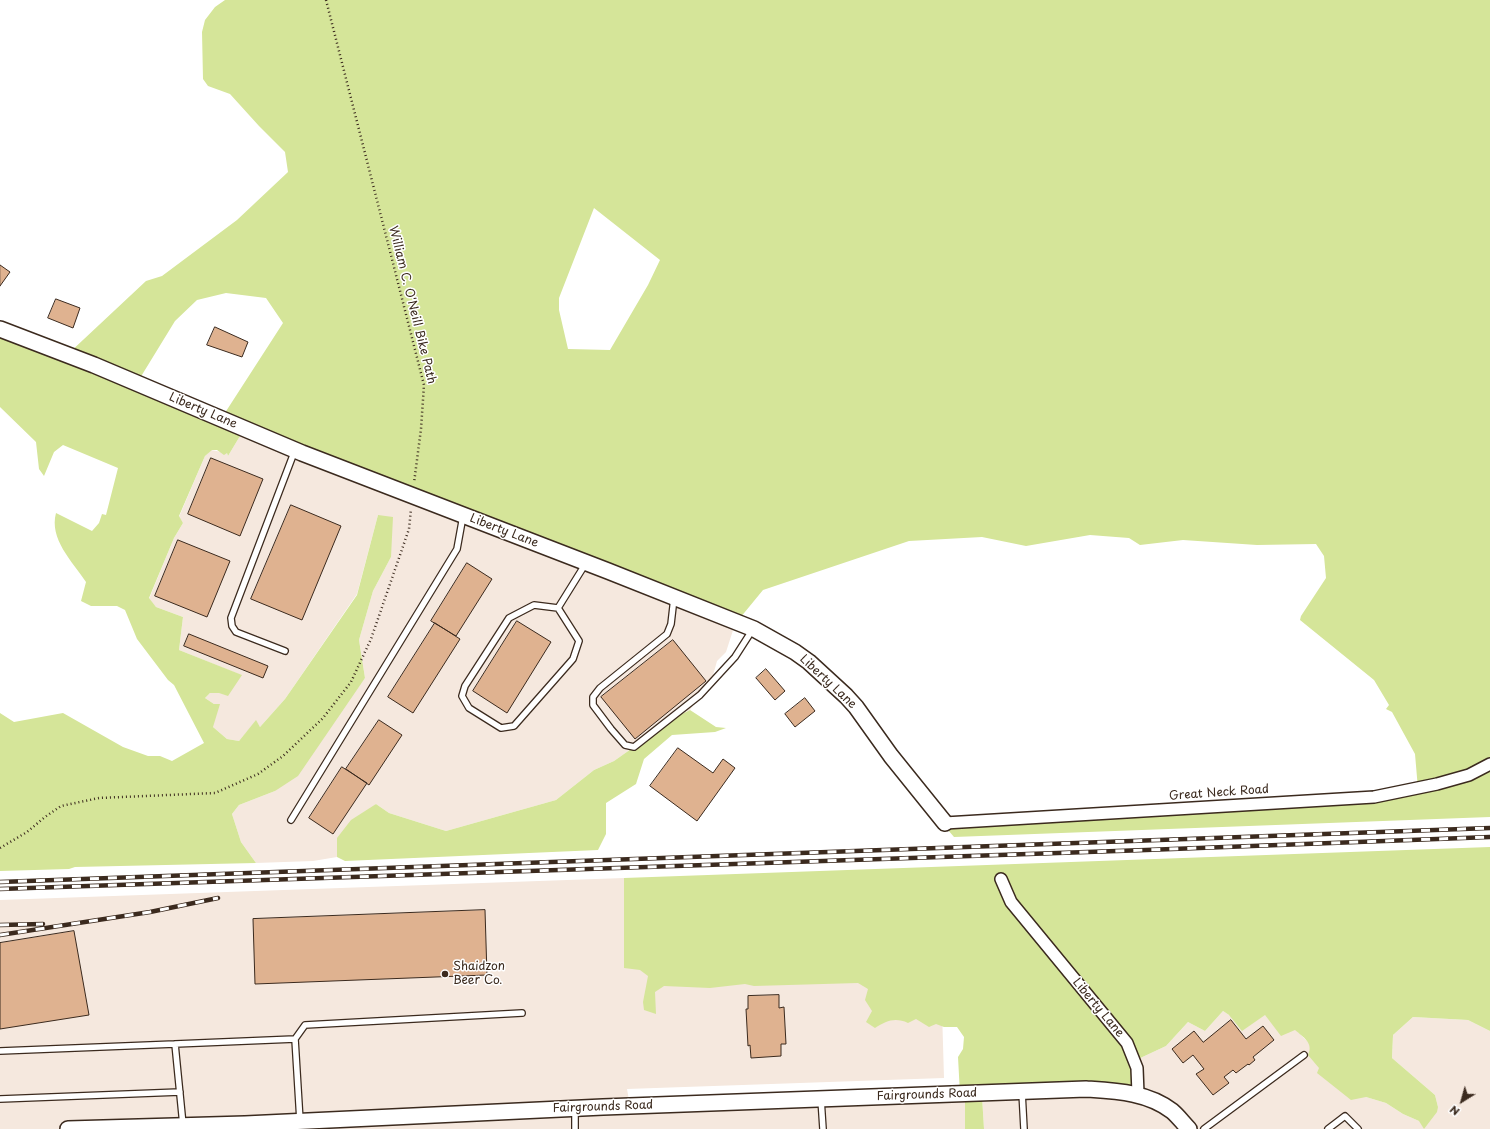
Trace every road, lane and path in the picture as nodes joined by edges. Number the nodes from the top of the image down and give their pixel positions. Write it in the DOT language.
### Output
graph roads {
  1 [pos="326,0"];
  2 [pos="0,329"];
  3 [pos="295,450"];
  4 [pos="413,497"];
  5 [pos="463,516"];
  6 [pos="586,563"];
  7 [pos="674,597"];
  8 [pos="558,608"];
  9 [pos="754,629"];
  10 [pos="285,651"];
  11 [pos="1490,764"];
  12 [pos="291,820"];
  13 [pos="945,823"];
  14 [pos="0,848"];
  15 [pos="1001,879"];
  16 [pos="522,1013"];
  17 [pos="295,1039"];
  18 [pos="175,1044"];
  19 [pos="0,1051"];
  20 [pos="1304,1055"];
  21 [pos="180,1092"];
  22 [pos="1022,1092"];
  23 [pos="1138,1094"];
  24 [pos="821,1099"];
  25 [pos="0,1100"];
  26 [pos="575,1108"];
  27 [pos="300,1121"];
  28 [pos="183,1125"];
  29 [pos="234,1126"];
  30 [pos="68,1129"];
  31 [pos="575,1129"];
  32 [pos="823,1129"];
  33 [pos="1024,1129"];
  34 [pos="1189,1129"];
  35 [pos="1204,1129"];
  36 [pos="1328,1129"];
  37 [pos="1358,1129"];
  1 -- 4 [label="path, William C. O'Neill Bike Path"];
  2 -- 3 [label="street, Liberty Lane"];
  3 -- 4 [label="street, Liberty Lane"];
  3 -- 10 [label="lane"];
  4 -- 5 [label="street, Liberty Lane"];
  4 -- 14 [label="path, William C. O'Neill Bike Path"];
  5 -- 6 [label="street, Liberty Lane"];
  5 -- 12 [label="lane"];
  6 -- 7 [label="street, Liberty Lane"];
  6 -- 8 [label="lane"];
  7 -- 9 [label="street, Liberty Lane"];
  7 -- 9 [label="lane"];
  8 -- 8 [label="lane"];
  9 -- 13 [label="street, Liberty Lane"];
  11 -- 13 [label="street, Great Neck Road"];
  15 -- 23 [label="street, Liberty Lane"];
  16 -- 17 [label="lane"];
  17 -- 18 [label="lane"];
  17 -- 27 [label="lane"];
  18 -- 19 [label="lane"];
  18 -- 21 [label="lane"];
  20 -- 35 [label="lane"];
  21 -- 25 [label="lane"];
  21 -- 28 [label="lane"];
  22 -- 23 [label="street, Fairgrounds Road"];
  22 -- 24 [label="street, Fairgrounds Road"];
  22 -- 33 [label="lane"];
  23 -- 34 [label="street"];
  24 -- 26 [label="street, Fairgrounds Road"];
  24 -- 32 [label="lane"];
  26 -- 27 [label="street, Fairgrounds Road"];
  26 -- 31 [label="lane"];
  27 -- 29 [label="street, Fairgrounds Road"];
  28 -- 29 [label="street, Fairgrounds Road"];
  28 -- 30 [label="street, Fairgrounds Road"];
  36 -- 37 [label="lane"];
}
